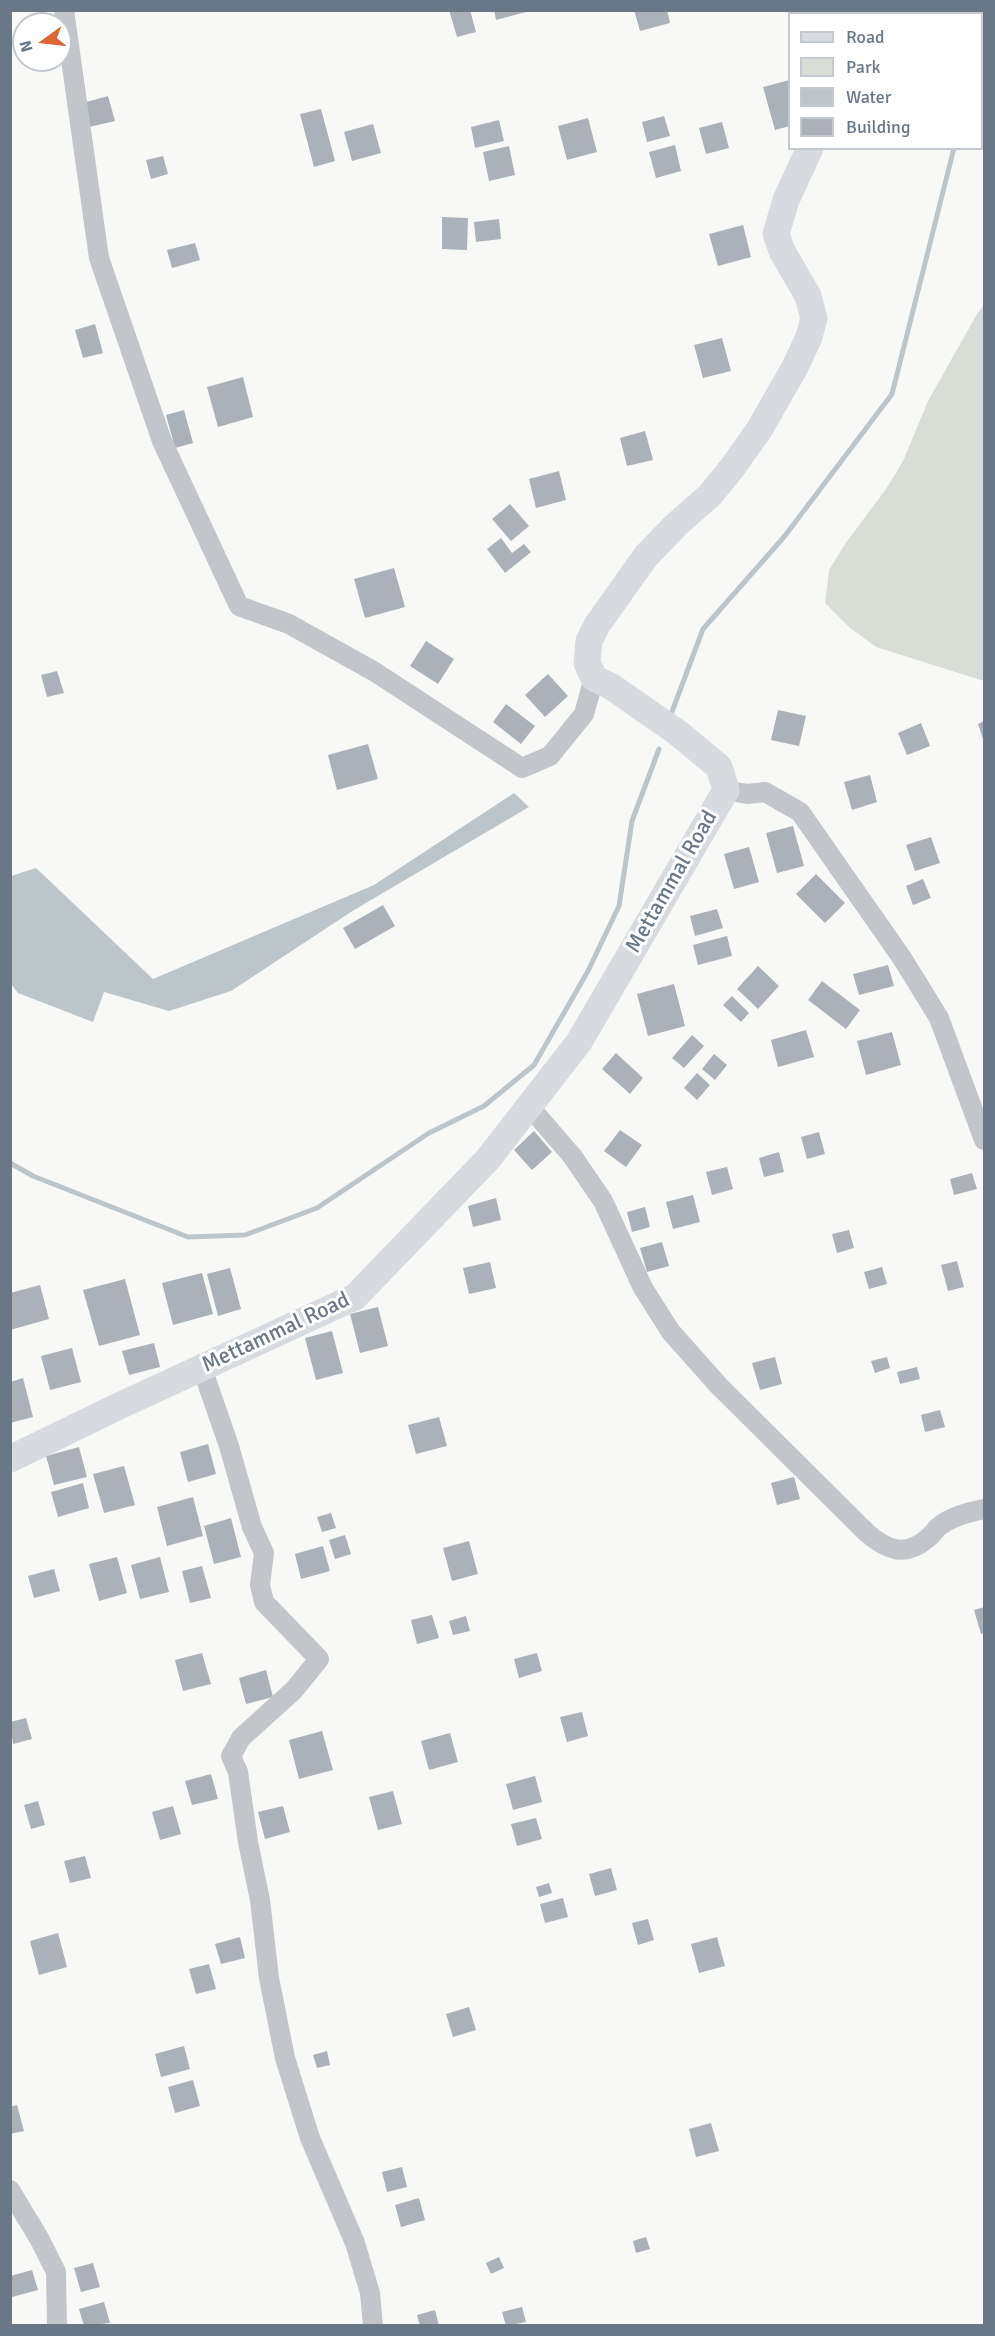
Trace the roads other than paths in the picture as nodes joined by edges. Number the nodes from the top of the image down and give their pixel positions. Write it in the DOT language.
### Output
graph roads {
  1 [pos="64,10"];
  2 [pos="809,150"];
  3 [pos="594,678"];
  4 [pos="726,789"];
  5 [pos="529,1106"];
  6 [pos="984,1140"];
  7 [pos="202,1368"];
  8 [pos="10,1459"];
  9 [pos="984,1509"];
  10 [pos="10,2190"];
  11 [pos="57,2325"];
  12 [pos="373,2325"];
  1 -- 3 [label="street"];
  2 -- 3 [label="main road"];
  3 -- 4 [label="main road, Mettammal Road"];
  4 -- 5 [label="main road, Mettammal Road"];
  4 -- 6 [label="street"];
  5 -- 7 [label="main road, Mettammal Road"];
  5 -- 9 [label="street"];
  7 -- 8 [label="main road, Mettammal Road"];
  7 -- 12 [label="street"];
  10 -- 11 [label="street"];
}
